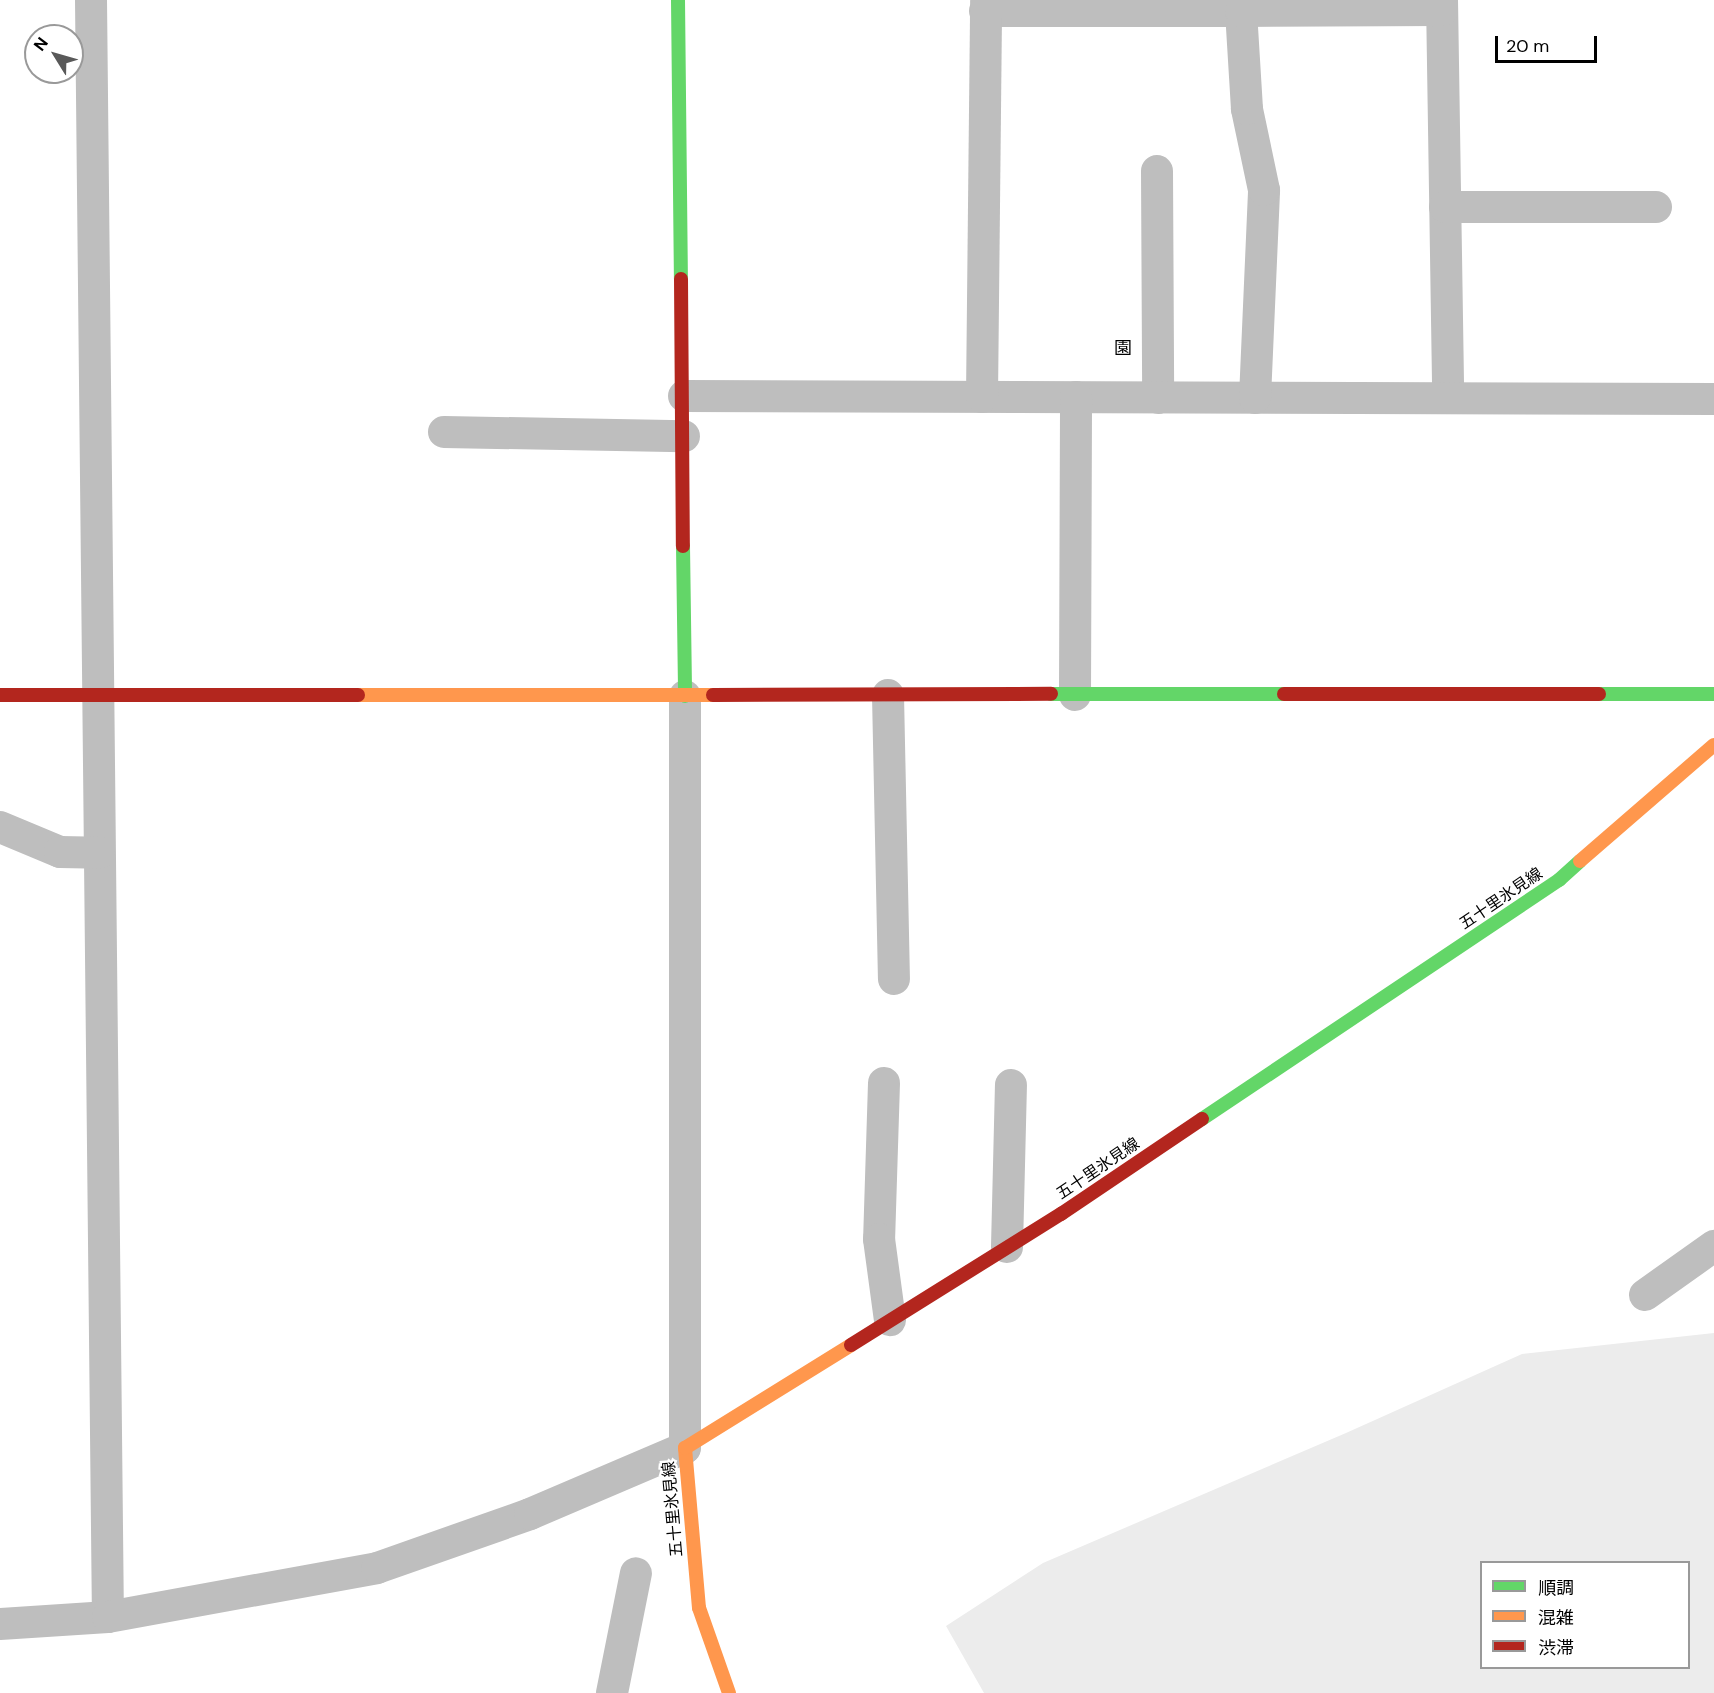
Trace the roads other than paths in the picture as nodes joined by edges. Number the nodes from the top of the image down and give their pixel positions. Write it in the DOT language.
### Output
graph roads {
  1 [pos="92,0"];
  2 [pos="678,0"];
  3 [pos="986,5"];
  4 [pos="1442,5"];
  5 [pos="1241,11"];
  6 [pos="1157,171"];
  7 [pos="1445,207"];
  8 [pos="1656,207"];
  9 [pos="684,396"];
  10 [pos="982,397"];
  11 [pos="1076,397"];
  12 [pos="1158,398"];
  13 [pos="1255,398"];
  14 [pos="1448,398"];
  15 [pos="1714,399"];
  16 [pos="444,432"];
  17 [pos="684,436"];
  18 [pos="97,693"];
  19 [pos="1714,694"];
  20 [pos="0,695"];
  21 [pos="888,695"];
  22 [pos="1075,695"];
  23 [pos="686,696"];
  24 [pos="1714,746"];
  25 [pos="0,827"];
  26 [pos="99,853"];
  27 [pos="894,979"];
  28 [pos="884,1083"];
  29 [pos="1011,1085"];
  30 [pos="1714,1246"];
  31 [pos="1007,1247"];
  32 [pos="1645,1295"];
  33 [pos="890,1320"];
  34 [pos="684,1448"];
  35 [pos="636,1573"];
  36 [pos="108,1617"];
  37 [pos="0,1624"];
  38 [pos="612,1693"];
  39 [pos="729,1693"];
  1 -- 18 [label="street"];
  2 -- 9 [label="street"];
  3 -- 5 [label="street"];
  3 -- 10 [label="street"];
  4 -- 5 [label="street"];
  4 -- 7 [label="street"];
  5 -- 13 [label="street"];
  6 -- 12 [label="street"];
  7 -- 8 [label="street"];
  7 -- 14 [label="street"];
  9 -- 10 [label="street"];
  9 -- 17 [label="street"];
  10 -- 11 [label="street"];
  11 -- 12 [label="street"];
  11 -- 22 [label="street"];
  12 -- 13 [label="street"];
  13 -- 14 [label="street"];
  14 -- 15 [label="street"];
  16 -- 17 [label="street"];
  17 -- 23 [label="street"];
  18 -- 20 [label="street"];
  18 -- 23 [label="street"];
  18 -- 26 [label="street"];
  19 -- 22 [label="street"];
  21 -- 22 [label="street"];
  21 -- 23 [label="street"];
  21 -- 27 [label="street"];
  23 -- 34 [label="street"];
  24 -- 31 [label="street, 五十里氷見線"];
  25 -- 26 [label="street"];
  26 -- 36 [label="street"];
  28 -- 33 [label="street"];
  29 -- 31 [label="street"];
  30 -- 32 [label="street"];
  31 -- 33 [label="street, 五十里氷見線"];
  33 -- 34 [label="street, 五十里氷見線"];
  34 -- 36 [label="street"];
  34 -- 39 [label="street, 五十里氷見線"];
  35 -- 38 [label="street"];
  36 -- 37 [label="street"];
}
